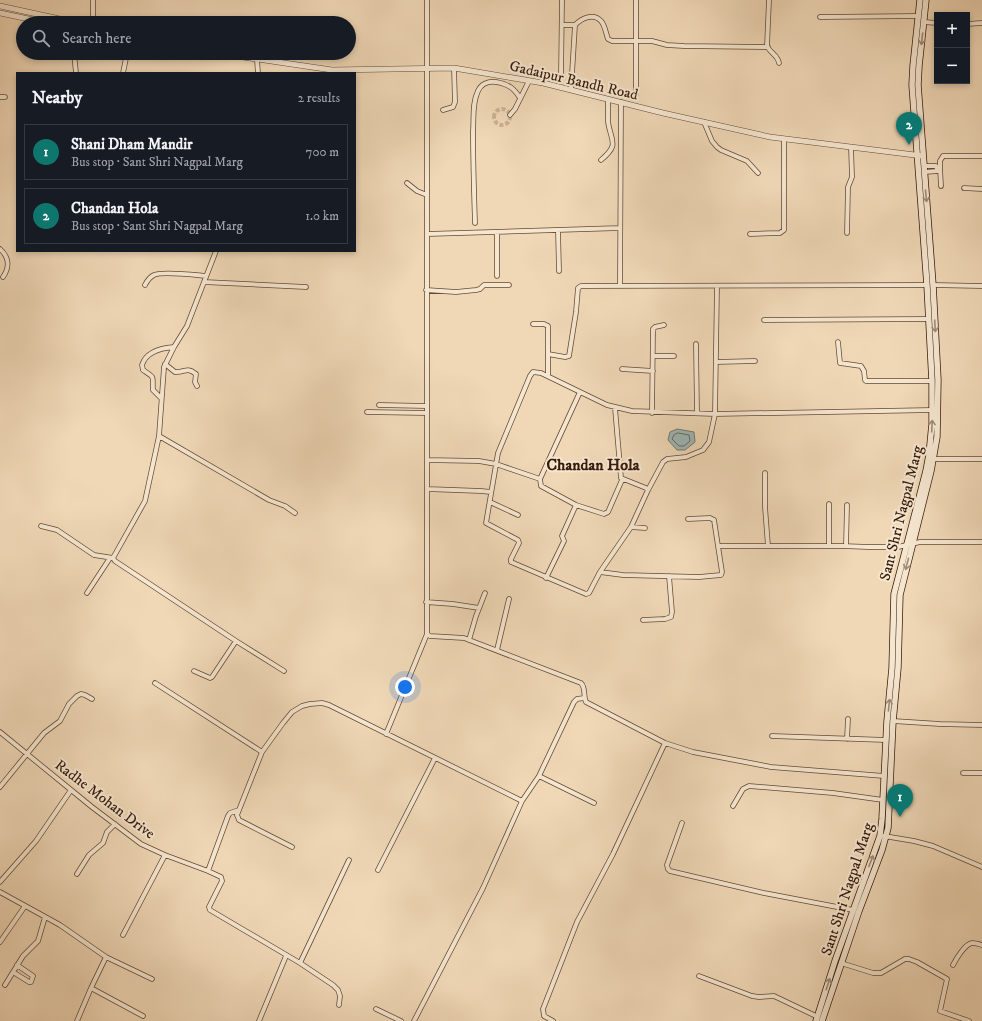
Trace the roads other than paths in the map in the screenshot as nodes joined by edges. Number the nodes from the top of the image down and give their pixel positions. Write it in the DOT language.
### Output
graph roads {
  1 [pos="93,0"];
  2 [pos="427,0"];
  3 [pos="562,0"];
  4 [pos="636,0"];
  5 [pos="769,0"];
  6 [pos="920,0"];
  7 [pos="926,0"];
  8 [pos="0,6"];
  9 [pos="0,13"];
  10 [pos="16,16"];
  11 [pos="46,16"];
  12 [pos="93,16"];
  13 [pos="918,16"];
  14 [pos="820,17"];
  15 [pos="924,22"];
  16 [pos="934,23"];
  17 [pos="982,23"];
  18 [pos="970,24"];
  19 [pos="562,25"];
  20 [pos="575,25"];
  21 [pos="636,41"];
  22 [pos="768,47"];
  23 [pos="75,60"];
  24 [pos="126,60"];
  25 [pos="257,60"];
  26 [pos="267,60"];
  27 [pos="779,63"];
  28 [pos="454,68"];
  29 [pos="427,69"];
  30 [pos="324,71"];
  31 [pos="332,71"];
  32 [pos="76,72"];
  33 [pos="123,72"];
  34 [pos="258,72"];
  35 [pos="561,76"];
  36 [pos="529,81"];
  37 [pos="571,90"];
  38 [pos="636,94"];
  39 [pos="0,97"];
  40 [pos="5,97"];
  41 [pos="520,98"];
  42 [pos="608,100"];
  43 [pos="620,102"];
  44 [pos="443,110"];
  45 [pos="510,115"];
  46 [pos="704,122"];
  47 [pos="784,139"];
  48 [pos="851,147"];
  49 [pos="920,156"];
  50 [pos="982,156"];
  51 [pos="601,160"];
  52 [pos="939,168"];
  53 [pos="924,169"];
  54 [pos="758,173"];
  55 [pos="406,183"];
  56 [pos="941,186"];
  57 [pos="964,188"];
  58 [pos="982,188"];
  59 [pos="427,195"];
  60 [pos="475,223"];
  61 [pos="620,228"];
  62 [pos="558,230"];
  63 [pos="497,232"];
  64 [pos="847,233"];
  65 [pos="427,234"];
  66 [pos="750,234"];
  67 [pos="0,249"];
  68 [pos="216,252"];
  69 [pos="559,271"];
  70 [pos="206,276"];
  71 [pos="497,276"];
  72 [pos="3,277"];
  73 [pos="204,282"];
  74 [pos="145,285"];
  75 [pos="509,285"];
  76 [pos="930,285"];
  77 [pos="620,286"];
  78 [pos="717,286"];
  79 [pos="982,286"];
  80 [pos="306,288"];
  81 [pos="426,290"];
  82 [pos="928,319"];
  83 [pos="764,320"];
  84 [pos="533,324"];
  85 [pos="664,325"];
  86 [pos="838,342"];
  87 [pos="696,344"];
  88 [pos="174,347"];
  89 [pos="548,354"];
  90 [pos="653,356"];
  91 [pos="674,356"];
  92 [pos="755,361"];
  93 [pos="716,362"];
  94 [pos="165,364"];
  95 [pos="622,369"];
  96 [pos="653,371"];
  97 [pos="548,376"];
  98 [pos="932,381"];
  99 [pos="197,386"];
  100 [pos="580,392"];
  101 [pos="161,398"];
  102 [pos="379,405"];
  103 [pos="427,406"];
  104 [pos="615,408"];
  105 [pos="932,410"];
  106 [pos="367,412"];
  107 [pos="427,413"];
  108 [pos="652,413"];
  109 [pos="697,413"];
  110 [pos="715,414"];
  111 [pos="160,436"];
  112 [pos="934,459"];
  113 [pos="982,459"];
  114 [pos="427,460"];
  115 [pos="496,464"];
  116 [pos="765,473"];
  117 [pos="540,479"];
  118 [pos="622,480"];
  119 [pos="427,489"];
  120 [pos="648,490"];
  121 [pos="491,492"];
  122 [pos="490,502"];
  123 [pos="829,504"];
  124 [pos="576,505"];
  125 [pos="847,505"];
  126 [pos="294,513"];
  127 [pos="518,515"];
  128 [pos="688,519"];
  129 [pos="41,526"];
  130 [pos="631,527"];
  131 [pos="645,528"];
  132 [pos="913,542"];
  133 [pos="982,542"];
  134 [pos="906,545"];
  135 [pos="718,546"];
  136 [pos="768,546"];
  137 [pos="829,546"];
  138 [pos="846,546"];
  139 [pos="111,558"];
  140 [pos="600,572"];
  141 [pos="669,576"];
  142 [pos="546,578"];
  143 [pos="485,592"];
  144 [pos="87,593"];
  145 [pos="509,599"];
  146 [pos="426,602"];
  147 [pos="479,608"];
  148 [pos="643,620"];
  149 [pos="427,634"];
  150 [pos="469,640"];
  151 [pos="236,641"];
  152 [pos="497,650"];
  153 [pos="194,671"];
  154 [pos="284,671"];
  155 [pos="155,683"];
  156 [pos="584,698"];
  157 [pos="92,699"];
  158 [pos="848,719"];
  159 [pos="893,721"];
  160 [pos="982,725"];
  161 [pos="0,732"];
  162 [pos="386,734"];
  163 [pos="772,736"];
  164 [pos="847,739"];
  165 [pos="886,740"];
  166 [pos="666,743"];
  167 [pos="262,752"];
  168 [pos="27,754"];
  169 [pos="435,758"];
  170 [pos="963,773"];
  171 [pos="982,773"];
  172 [pos="539,776"];
  173 [pos="884,776"];
  174 [pos="0,787"];
  175 [pos="71,790"];
  176 [pos="883,800"];
  177 [pos="522,801"];
  178 [pos="594,803"];
  179 [pos="733,806"];
  180 [pos="239,810"];
  181 [pos="682,823"];
  182 [pos="115,824"];
  183 [pos="883,836"];
  184 [pos="292,847"];
  185 [pos="165,855"];
  186 [pos="349,860"];
  187 [pos="982,867"];
  188 [pos="208,870"];
  189 [pos="378,870"];
  190 [pos="77,874"];
  191 [pos="0,882"];
  192 [pos="0,892"];
  193 [pos="25,906"];
  194 [pos="853,910"];
  195 [pos="45,917"];
  196 [pos="123,935"];
  197 [pos="0,942"];
  198 [pos="982,945"];
  199 [pos="286,956"];
  200 [pos="106,958"];
  201 [pos="300,963"];
  202 [pos="841,963"];
  203 [pos="17,965"];
  204 [pos="953,965"];
  205 [pos="13,972"];
  206 [pos="699,976"];
  207 [pos="152,979"];
  208 [pos="5,985"];
  209 [pos="91,988"];
  210 [pos="339,1005"];
  211 [pos="376,1009"];
  212 [pos="143,1016"];
  213 [pos="817,1019"];
  214 [pos="77,1021"];
  215 [pos="259,1021"];
  216 [pos="401,1021"];
  217 [pos="414,1021"];
  218 [pos="553,1021"];
  219 [pos="822,1021"];
  220 [pos="969,1021"];
  1 -- 12 [label="street"];
  2 -- 29 [label="street"];
  3 -- 19 [label="street"];
  4 -- 21 [label="street"];
  5 -- 22 [label="street"];
  6 -- 13 [label="main road, Sant Shri Nagpal Marg"];
  7 -- 15 [label="main road, Sant Shri Nagpal Marg"];
  8 -- 11 [label="street"];
  9 -- 10 [label="street"];
  13 -- 14 [label="street"];
  13 -- 49 [label="main road, Sant Shri Nagpal Marg"];
  15 -- 16 [label="street"];
  15 -- 49 [label="main road, Sant Shri Nagpal Marg, one-way"];
  17 -- 18 [label="street"];
  19 -- 20 [label="street"];
  19 -- 35 [label="street"];
  20 -- 21 [label="street"];
  20 -- 37 [label="street"];
  21 -- 22 [label="street"];
  21 -- 38 [label="street"];
  22 -- 27 [label="street"];
  23 -- 32 [label="street"];
  24 -- 33 [label="street"];
  25 -- 26 [label="street, Gadaipur Bandh Road"];
  25 -- 34 [label="street"];
  26 -- 30 [label="street, Gadaipur Bandh Road"];
  28 -- 29 [label="street, Gadaipur Bandh Road"];
  28 -- 36 [label="street, Gadaipur Bandh Road"];
  28 -- 44 [label="street"];
  29 -- 31 [label="street, Gadaipur Bandh Road"];
  29 -- 59 [label="street"];
  30 -- 31 [label="street, Gadaipur Bandh Road"];
  36 -- 37 [label="street, Gadaipur Bandh Road"];
  36 -- 41 [label="street"];
  37 -- 42 [label="street, Gadaipur Bandh Road"];
  39 -- 40 [label="street"];
  41 -- 45 [label="street"];
  41 -- 60 [label="street"];
  42 -- 43 [label="street, Gadaipur Bandh Road"];
  42 -- 51 [label="street"];
  43 -- 46 [label="street, Gadaipur Bandh Road"];
  43 -- 61 [label="street"];
  46 -- 47 [label="street, Gadaipur Bandh Road"];
  46 -- 54 [label="street"];
  47 -- 48 [label="street, Gadaipur Bandh Road"];
  47 -- 66 [label="street"];
  48 -- 49 [label="street, Gadaipur Bandh Road"];
  48 -- 64 [label="street"];
  49 -- 53 [label="main road, Sant Shri Nagpal Marg"];
  49 -- 76 [label="main road, Sant Shri Nagpal Marg"];
  50 -- 52 [label="street"];
  52 -- 53 [label="street"];
  52 -- 56 [label="street"];
  53 -- 76 [label="main road, Sant Shri Nagpal Marg, one-way"];
  55 -- 59 [label="street"];
  57 -- 58 [label="street"];
  59 -- 65 [label="street"];
  61 -- 62 [label="street"];
  61 -- 77 [label="street"];
  62 -- 63 [label="street"];
  62 -- 69 [label="street"];
  63 -- 65 [label="street"];
  63 -- 71 [label="street"];
  65 -- 81 [label="street"];
  67 -- 72 [label="street"];
  68 -- 70 [label="street"];
  70 -- 73 [label="street"];
  70 -- 74 [label="street"];
  73 -- 80 [label="street"];
  73 -- 88 [label="street"];
  75 -- 81 [label="street"];
  76 -- 78 [label="street"];
  76 -- 79 [label="street"];
  76 -- 82 [label="main road, Sant Shri Nagpal Marg"];
  76 -- 112 [label="main road, Sant Shri Nagpal Marg, one-way"];
  77 -- 78 [label="street"];
  77 -- 89 [label="street"];
  78 -- 93 [label="street"];
  81 -- 103 [label="street"];
  82 -- 83 [label="street"];
  82 -- 98 [label="main road, Sant Shri Nagpal Marg"];
  84 -- 89 [label="street"];
  85 -- 90 [label="street"];
  86 -- 98 [label="street"];
  87 -- 109 [label="street"];
  88 -- 94 [label="street"];
  88 -- 101 [label="street"];
  89 -- 97 [label="street"];
  90 -- 91 [label="street"];
  90 -- 96 [label="street"];
  92 -- 93 [label="street"];
  93 -- 110 [label="street"];
  94 -- 99 [label="street"];
  94 -- 101 [label="street"];
  95 -- 96 [label="street"];
  96 -- 108 [label="street"];
  97 -- 100 [label="street"];
  97 -- 115 [label="street"];
  98 -- 105 [label="main road, Sant Shri Nagpal Marg"];
  100 -- 104 [label="street"];
  100 -- 117 [label="street"];
  101 -- 111 [label="street"];
  102 -- 103 [label="street"];
  103 -- 107 [label="street"];
  104 -- 108 [label="street"];
  104 -- 118 [label="street"];
  105 -- 110 [label="street"];
  134 -- 105 [label="main road, Sant Shri Nagpal Marg, one-way"];
  106 -- 107 [label="street"];
  107 -- 114 [label="street"];
  108 -- 109 [label="street"];
  109 -- 110 [label="street"];
  110 -- 120 [label="street"];
  111 -- 126 [label="street"];
  111 -- 139 [label="street"];
  112 -- 113 [label="street"];
  112 -- 132 [label="main road, Sant Shri Nagpal Marg"];
  114 -- 115 [label="street"];
  114 -- 119 [label="street"];
  115 -- 117 [label="street"];
  115 -- 121 [label="street"];
  116 -- 136 [label="street"];
  117 -- 124 [label="street"];
  118 -- 120 [label="street"];
  118 -- 124 [label="street"];
  119 -- 121 [label="street"];
  119 -- 146 [label="street"];
  120 -- 130 [label="street"];
  121 -- 122 [label="street"];
  122 -- 127 [label="street"];
  122 -- 142 [label="street"];
  123 -- 137 [label="street"];
  124 -- 142 [label="street"];
  125 -- 138 [label="street"];
  128 -- 135 [label="street"];
  129 -- 139 [label="street"];
  130 -- 131 [label="street"];
  130 -- 140 [label="street"];
  132 -- 133 [label="street"];
  132 -- 134 [label="street"];
  132 -- 159 [label="main road, Sant Shri Nagpal Marg, one-way"];
  134 -- 138 [label="street"];
  165 -- 134 [label="main road, Sant Shri Nagpal Marg, one-way"];
  135 -- 136 [label="street"];
  135 -- 141 [label="street"];
  136 -- 137 [label="street"];
  137 -- 138 [label="street"];
  139 -- 144 [label="street"];
  139 -- 151 [label="street"];
  140 -- 141 [label="street"];
  140 -- 142 [label="street"];
  141 -- 148 [label="street"];
  143 -- 147 [label="street"];
  145 -- 152 [label="street"];
  146 -- 147 [label="street"];
  146 -- 149 [label="street"];
  147 -- 150 [label="street"];
  149 -- 150 [label="street"];
  149 -- 162 [label="street"];
  150 -- 152 [label="street"];
  151 -- 153 [label="street"];
  151 -- 154 [label="street"];
  152 -- 156 [label="street"];
  155 -- 167 [label="street"];
  156 -- 166 [label="street"];
  156 -- 172 [label="street"];
  157 -- 168 [label="street"];
  158 -- 164 [label="street"];
  159 -- 160 [label="street"];
  159 -- 183 [label="main road, Sant Shri Nagpal Marg"];
  161 -- 168 [label="street, Radhe Mohan Drive"];
  162 -- 167 [label="street"];
  162 -- 169 [label="street"];
  163 -- 164 [label="street"];
  164 -- 165 [label="street"];
  165 -- 173 [label="main road, Sant Shri Nagpal Marg"];
  166 -- 173 [label="street"];
  166 -- 218 [label="street"];
  167 -- 180 [label="street"];
  168 -- 174 [label="street"];
  168 -- 175 [label="street, Radhe Mohan Drive"];
  169 -- 177 [label="street"];
  169 -- 189 [label="street"];
  170 -- 171 [label="street"];
  172 -- 177 [label="street"];
  172 -- 178 [label="street"];
  173 -- 176 [label="main road, Sant Shri Nagpal Marg"];
  175 -- 182 [label="street, Radhe Mohan Drive"];
  175 -- 191 [label="street"];
  176 -- 179 [label="street"];
  176 -- 183 [label="main road, Sant Shri Nagpal Marg"];
  177 -- 217 [label="street"];
  180 -- 184 [label="street"];
  180 -- 188 [label="street"];
  181 -- 194 [label="street"];
  182 -- 185 [label="street, Radhe Mohan Drive"];
  182 -- 190 [label="street"];
  183 -- 187 [label="street"];
  194 -- 183 [label="main road, Sant Shri Nagpal Marg, one-way"];
  183 -- 202 [label="main road, Sant Shri Nagpal Marg"];
  185 -- 188 [label="street, Radhe Mohan Drive"];
  185 -- 196 [label="street"];
  186 -- 201 [label="street"];
  188 -- 199 [label="street, Radhe Mohan Drive"];
  192 -- 193 [label="street"];
  193 -- 195 [label="street"];
  193 -- 197 [label="street"];
  213 -- 194 [label="main road, Sant Shri Nagpal Marg, one-way"];
  195 -- 200 [label="street"];
  195 -- 203 [label="street"];
  198 -- 204 [label="street"];
  199 -- 201 [label="street"];
  199 -- 215 [label="street"];
  200 -- 207 [label="street"];
  200 -- 209 [label="street"];
  201 -- 210 [label="street"];
  202 -- 219 [label="main road, Sant Shri Nagpal Marg"];
  202 -- 220 [label="street"];
  203 -- 205 [label="street"];
  203 -- 205 [label="street"];
  205 -- 208 [label="street"];
  206 -- 213 [label="street"];
  209 -- 212 [label="street"];
  209 -- 214 [label="street"];
  211 -- 216 [label="street"];
}
